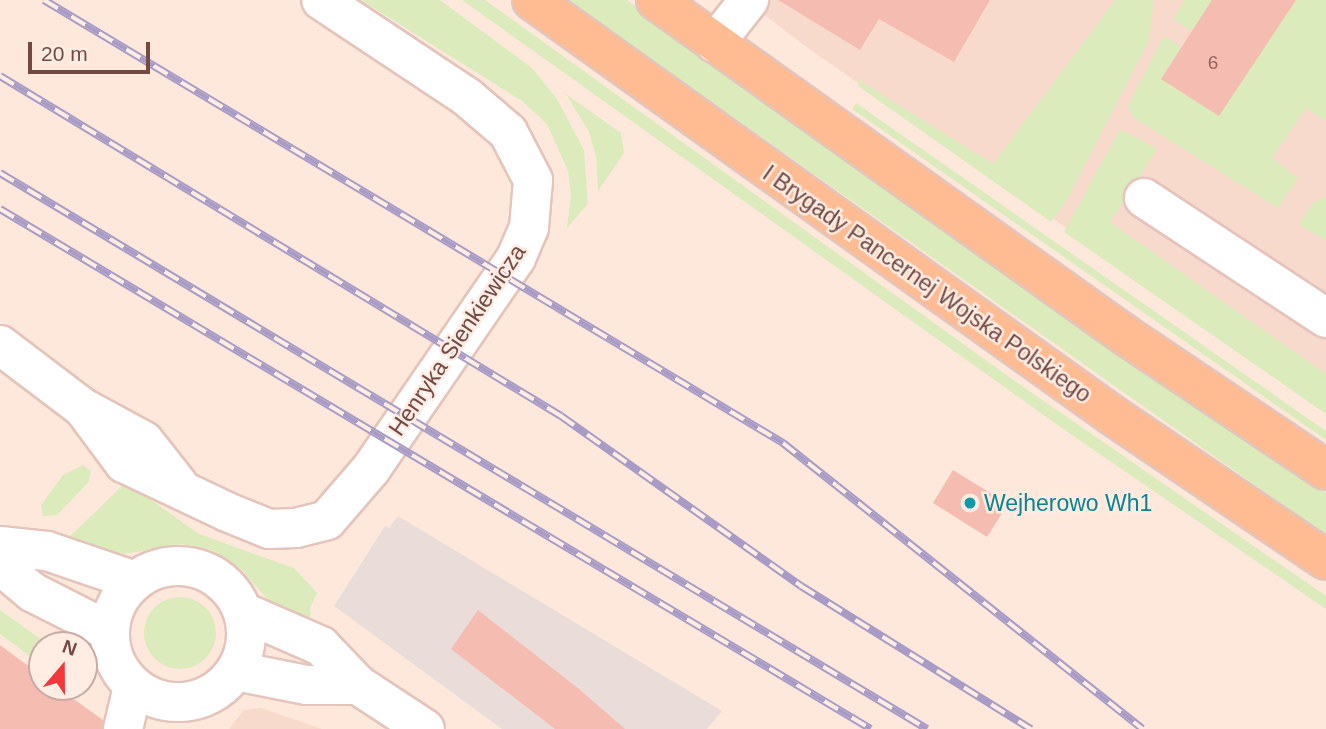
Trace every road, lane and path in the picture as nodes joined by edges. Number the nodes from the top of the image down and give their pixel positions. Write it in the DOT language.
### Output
graph roads {
  1 [pos="321,0"];
  2 [pos="532,0"];
  3 [pos="656,0"];
  4 [pos="749,0"];
  5 [pos="715,43"];
  6 [pos="1144,198"];
  7 [pos="1326,318"];
  8 [pos="0,345"];
  9 [pos="1326,470"];
  10 [pos="0,546"];
  11 [pos="1326,560"];
  12 [pos="0,565"];
  13 [pos="135,581"];
  14 [pos="243,612"];
  15 [pos="109,631"];
  16 [pos="236,671"];
  17 [pos="358,685"];
  18 [pos="133,687"];
  19 [pos="179,716"];
  20 [pos="123,729"];
  21 [pos="425,729"];
  1 -- 8 [label="street, Henryka Sienkiewicza"];
  2 -- 11 [label="main road, I Brygady Pancernej Wojska Polskiego"];
  3 -- 5 [label="main road"];
  4 -- 5 [label="street"];
  5 -- 9 [label="main road"];
  6 -- 7 [label="street"];
  10 -- 13 [label="street"];
  12 -- 15 [label="street"];
  13 -- 14 [label="street"];
  13 -- 15 [label="street"];
  14 -- 16 [label="street"];
  14 -- 17 [label="street"];
  15 -- 18 [label="street"];
  16 -- 17 [label="street"];
  16 -- 19 [label="street"];
  17 -- 21 [label="street"];
  18 -- 19 [label="street"];
  18 -- 20 [label="street"];
}
